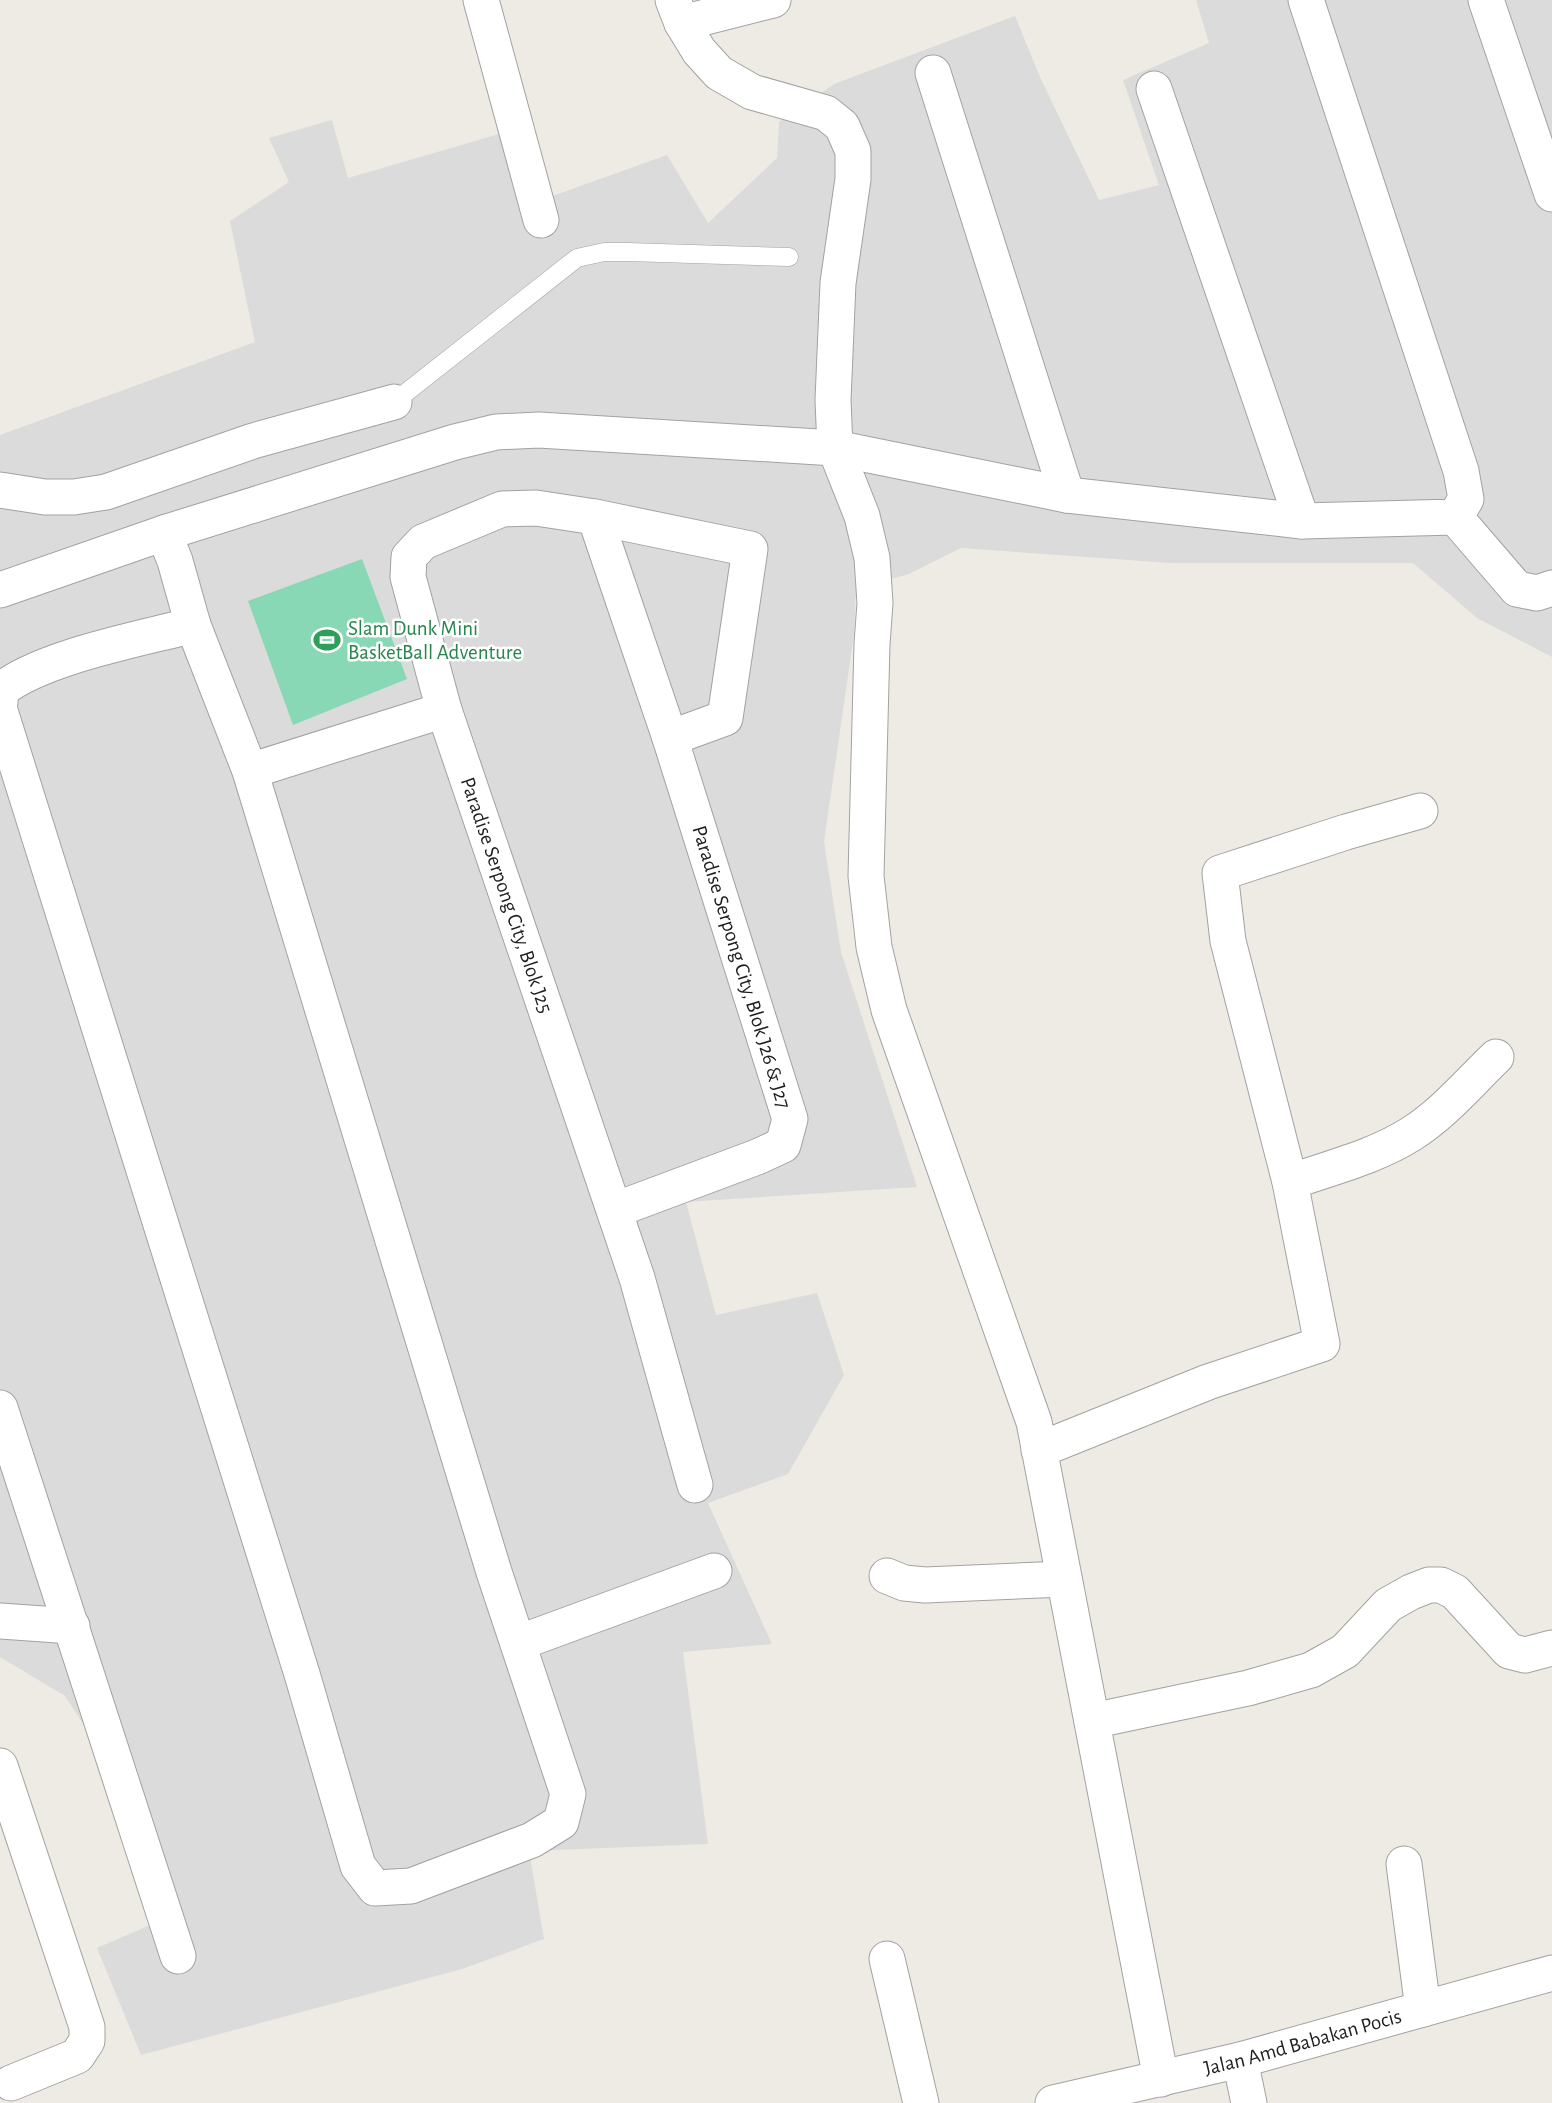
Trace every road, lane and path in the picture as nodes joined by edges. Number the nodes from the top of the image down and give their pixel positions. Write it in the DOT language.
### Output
graph roads {
  1 [pos="481,0"];
  2 [pos="773,0"];
  3 [pos="1306,0"];
  4 [pos="1486,0"];
  5 [pos="677,11"];
  6 [pos="933,73"];
  7 [pos="1154,89"];
  8 [pos="1552,194"];
  9 [pos="541,220"];
  10 [pos="789,257"];
  11 [pos="394,402"];
  12 [pos="835,448"];
  13 [pos="0,490"];
  14 [pos="1068,495"];
  15 [pos="595,517"];
  16 [pos="1455,517"];
  17 [pos="1302,521"];
  18 [pos="164,533"];
  19 [pos="1552,588"];
  20 [pos="0,590"];
  21 [pos="193,625"];
  22 [pos="0,702"];
  23 [pos="444,710"];
  24 [pos="0,711"];
  25 [pos="670,738"];
  26 [pos="250,771"];
  27 [pos="1420,811"];
  28 [pos="1496,1058"];
  29 [pos="1290,1182"];
  30 [pos="615,1210"];
  31 [pos="0,1408"];
  32 [pos="1039,1450"];
  33 [pos="695,1485"];
  34 [pos="714,1571"];
  35 [pos="887,1576"];
  36 [pos="1064,1579"];
  37 [pos="0,1621"];
  38 [pos="72,1626"];
  39 [pos="518,1643"];
  40 [pos="1552,1648"];
  41 [pos="1092,1721"];
  42 [pos="0,1766"];
  43 [pos="1404,1864"];
  44 [pos="178,1956"];
  45 [pos="887,1959"];
  46 [pos="1552,1973"];
  47 [pos="1423,2009"];
  48 [pos="1240,2060"];
  49 [pos="1161,2080"];
  50 [pos="10,2091"];
  51 [pos="921,2103"];
  52 [pos="1053,2103"];
  53 [pos="1249,2103"];
  1 -- 9 [label="street"];
  2 -- 5 [label="street"];
  3 -- 16 [label="street"];
  4 -- 8 [label="street"];
  5 -- 12 [label="street"];
  6 -- 14 [label="street"];
  7 -- 17 [label="street"];
  10 -- 11 [label="lane"];
  11 -- 13 [label="street"];
  12 -- 14 [label="street"];
  12 -- 18 [label="street"];
  12 -- 32 [label="street"];
  14 -- 17 [label="street"];
  15 -- 23 [label="street, Paradise Serpong City, Blok J25"];
  15 -- 25 [label="street, Paradise Serpong City, Blok J26 & J27"];
  15 -- 25 [label="street"];
  16 -- 17 [label="street"];
  16 -- 19 [label="street"];
  18 -- 20 [label="street"];
  18 -- 21 [label="street"];
  21 -- 22 [label="street"];
  21 -- 26 [label="street"];
  23 -- 26 [label="street"];
  23 -- 30 [label="street, Paradise Serpong City, Blok J25"];
  24 -- 39 [label="street"];
  25 -- 30 [label="street, Paradise Serpong City, Blok J26 & J27"];
  26 -- 39 [label="street"];
  27 -- 29 [label="street"];
  28 -- 29 [label="street"];
  29 -- 32 [label="street"];
  30 -- 33 [label="street, Paradise Serpong City, Blok J25"];
  31 -- 38 [label="street"];
  32 -- 36 [label="street"];
  34 -- 39 [label="street"];
  35 -- 36 [label="street"];
  36 -- 41 [label="street"];
  37 -- 38 [label="street"];
  38 -- 44 [label="street"];
  40 -- 41 [label="street"];
  41 -- 49 [label="street"];
  42 -- 50 [label="street"];
  43 -- 47 [label="street"];
  45 -- 51 [label="street"];
  46 -- 47 [label="street, Jalan Amd Babakan Pocis"];
  47 -- 48 [label="street, Jalan Amd Babakan Pocis"];
  48 -- 49 [label="street, Jalan Amd Babakan Pocis"];
  48 -- 53 [label="street"];
  49 -- 52 [label="street, Jalan Amd Babakan Pocis"];
}
